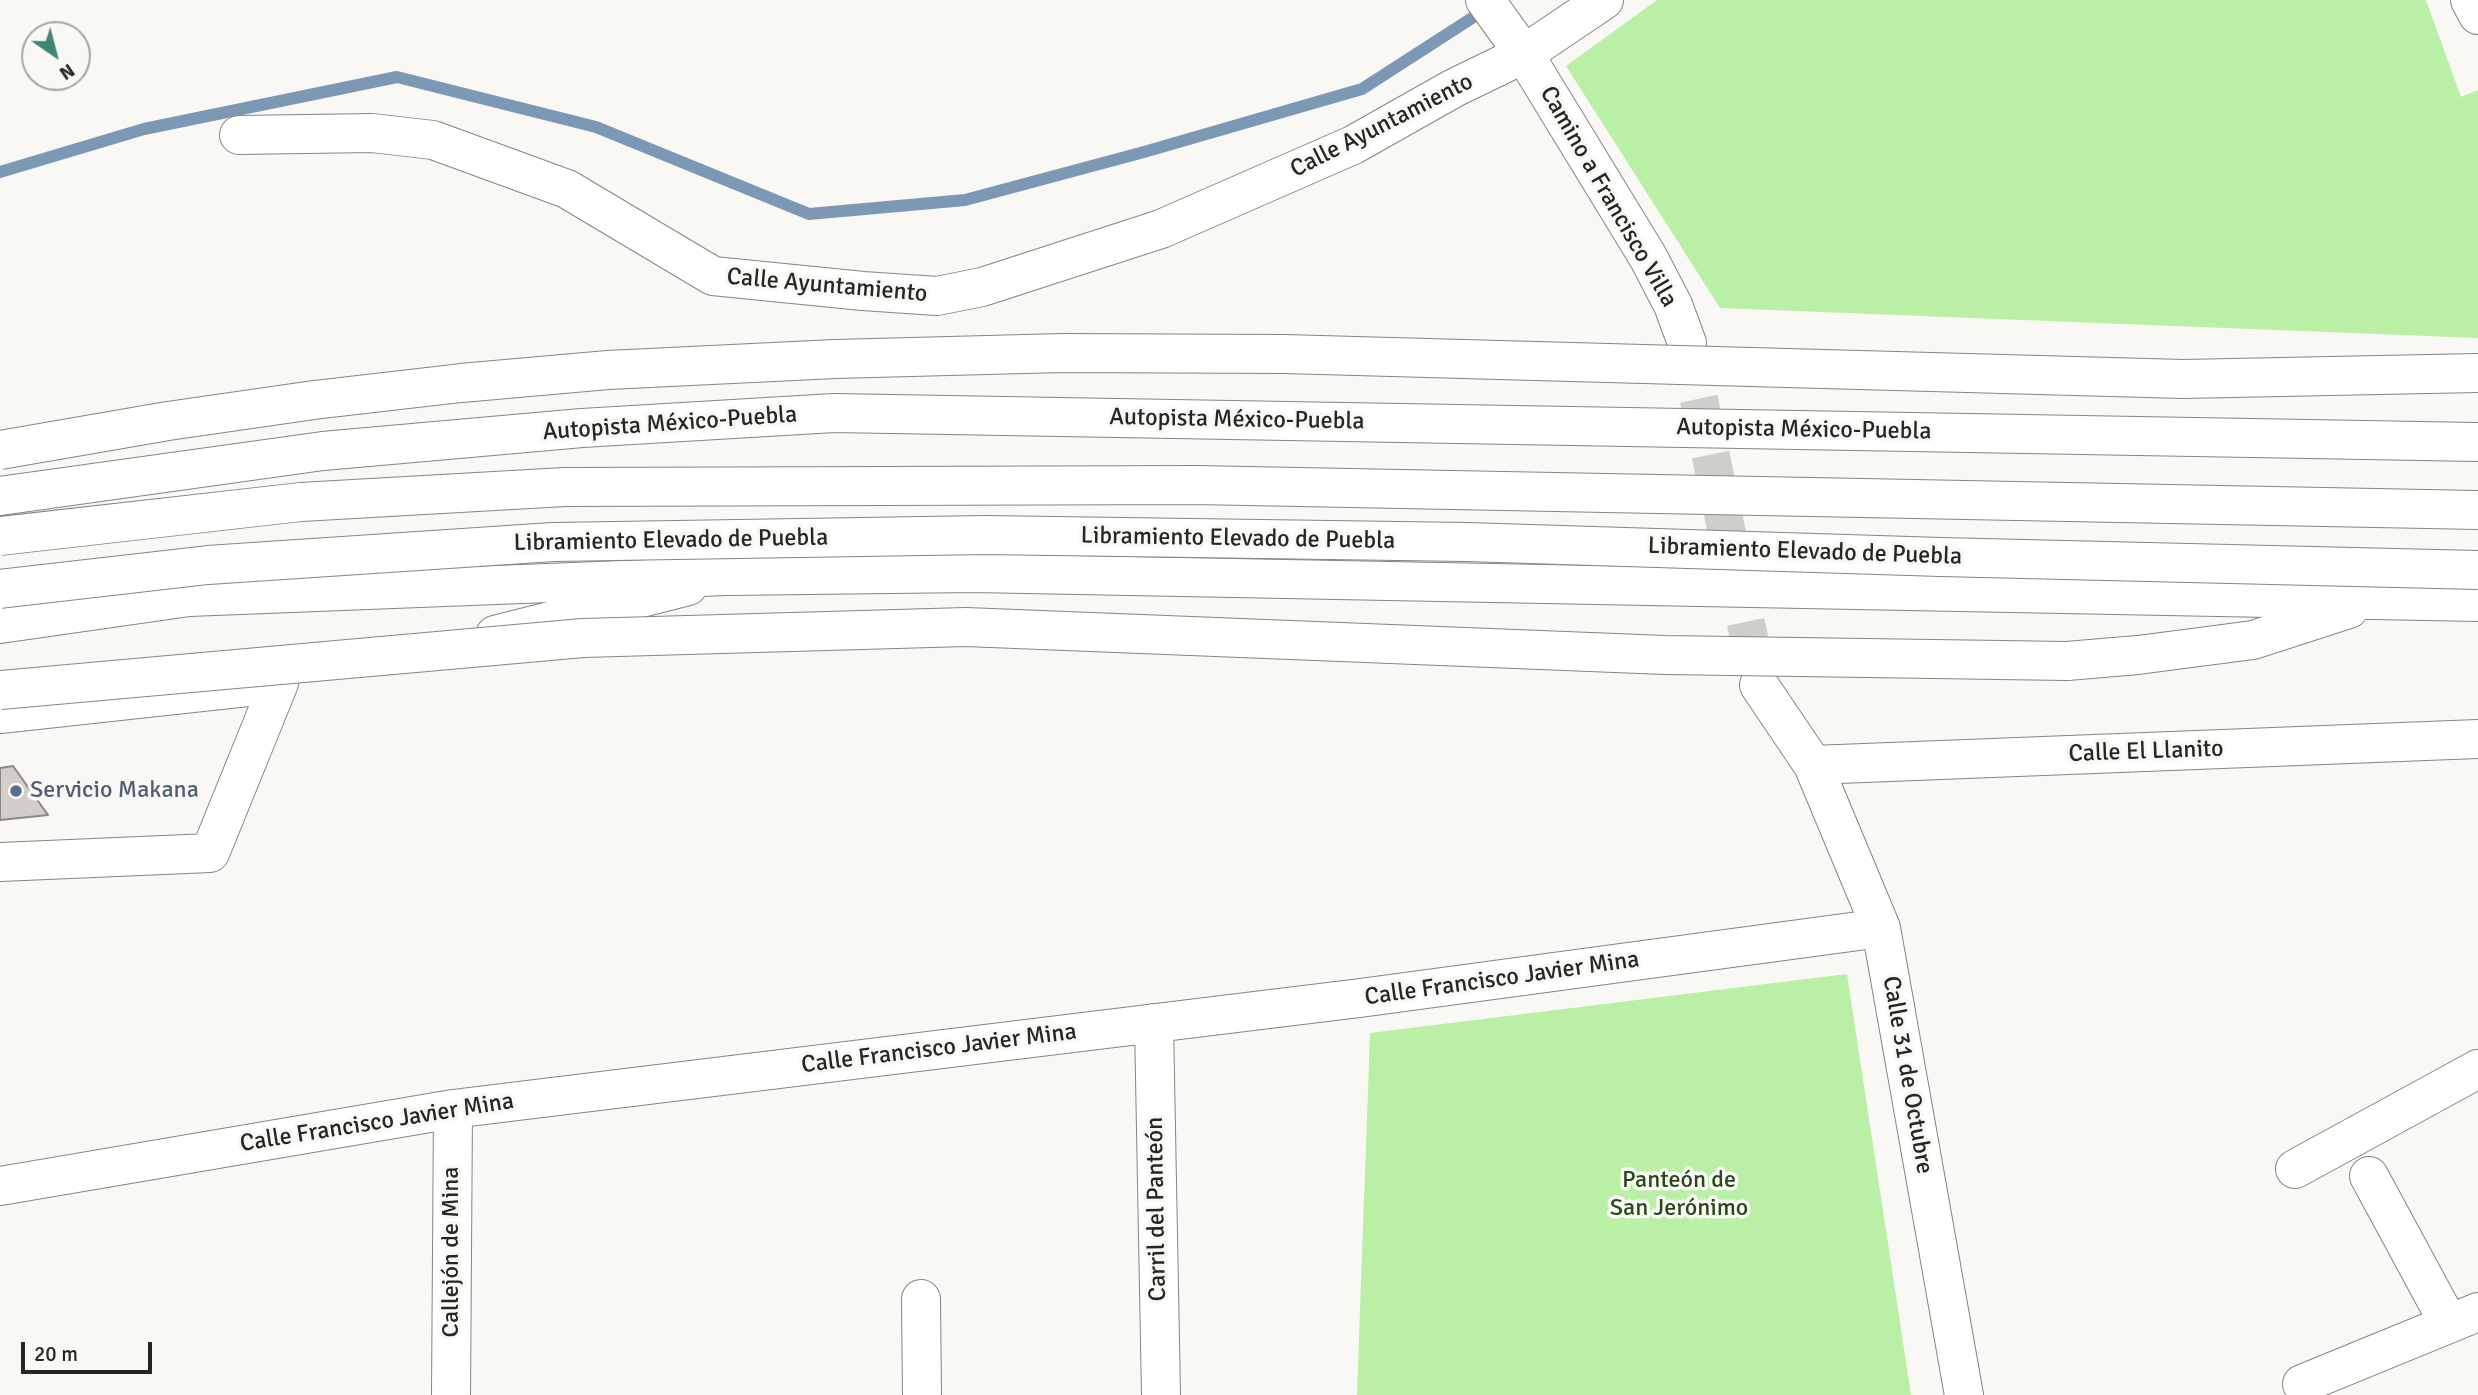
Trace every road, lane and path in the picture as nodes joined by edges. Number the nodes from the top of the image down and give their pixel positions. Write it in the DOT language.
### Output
graph roads {
  1 [pos="1485,0"];
  2 [pos="1604,0"];
  3 [pos="2470,0"];
  4 [pos="2478,15"];
  5 [pos="1517,44"];
  6 [pos="239,135"];
  7 [pos="1687,343"];
  8 [pos="2478,373"];
  9 [pos="2478,442"];
  10 [pos="0,450"];
  11 [pos="0,496"];
  12 [pos="2478,510"];
  13 [pos="0,536"];
  14 [pos="2478,570"];
  15 [pos="726,576"];
  16 [pos="0,589"];
  17 [pos="2374,600"];
  18 [pos="2478,602"];
  19 [pos="0,624"];
  20 [pos="279,683"];
  21 [pos="1759,685"];
  22 [pos="0,690"];
  23 [pos="0,714"];
  24 [pos="2478,739"];
  25 [pos="1813,765"];
  26 [pos="0,862"];
  27 [pos="1881,928"];
  28 [pos="1154,1023"];
  29 [pos="2478,1069"];
  30 [pos="453,1109"];
  31 [pos="2295,1169"];
  32 [pos="2369,1176"];
  33 [pos="0,1186"];
  34 [pos="921,1299"];
  35 [pos="2464,1318"];
  36 [pos="2302,1384"];
  37 [pos="451,1395"];
  38 [pos="922,1395"];
  39 [pos="1161,1395"];
  40 [pos="1964,1395"];
  1 -- 5 [label="main road, Camino a Francisco Villa"];
  2 -- 5 [label="main road, Calle Ayuntamiento"];
  3 -- 4 [label="main road"];
  5 -- 6 [label="main road, Calle Ayuntamiento"];
  5 -- 7 [label="main road, Camino a Francisco Villa"];
  8 -- 10 [label="main road, bridge"];
  9 -- 11 [label="main road, Autopista México-Puebla"];
  12 -- 13 [label="main road, Libramiento Elevado de Puebla, bridge"];
  14 -- 16 [label="main road, Libramiento Elevado de Puebla, bridge"];
  15 -- 17 [label="main road"];
  15 -- 19 [label="main road"];
  15 -- 20 [label="main road"];
  17 -- 18 [label="main road"];
  17 -- 22 [label="main road, bridge"];
  20 -- 23 [label="main road"];
  20 -- 26 [label="main road"];
  21 -- 25 [label="main road"];
  24 -- 25 [label="main road, Calle El Llanito"];
  25 -- 27 [label="main road, Calle 31 de Octubre"];
  27 -- 28 [label="main road, Calle Francisco Javier Mina"];
  27 -- 40 [label="main road, Calle 31 de Octubre"];
  28 -- 30 [label="main road, Calle Francisco Javier Mina"];
  28 -- 39 [label="main road, Carril del Panteón"];
  29 -- 31 [label="main road"];
  30 -- 33 [label="main road, Calle Francisco Javier Mina"];
  30 -- 37 [label="main road, Callejón de Mina"];
  32 -- 35 [label="main road"];
  34 -- 38 [label="main road"];
  35 -- 36 [label="main road"];
}
